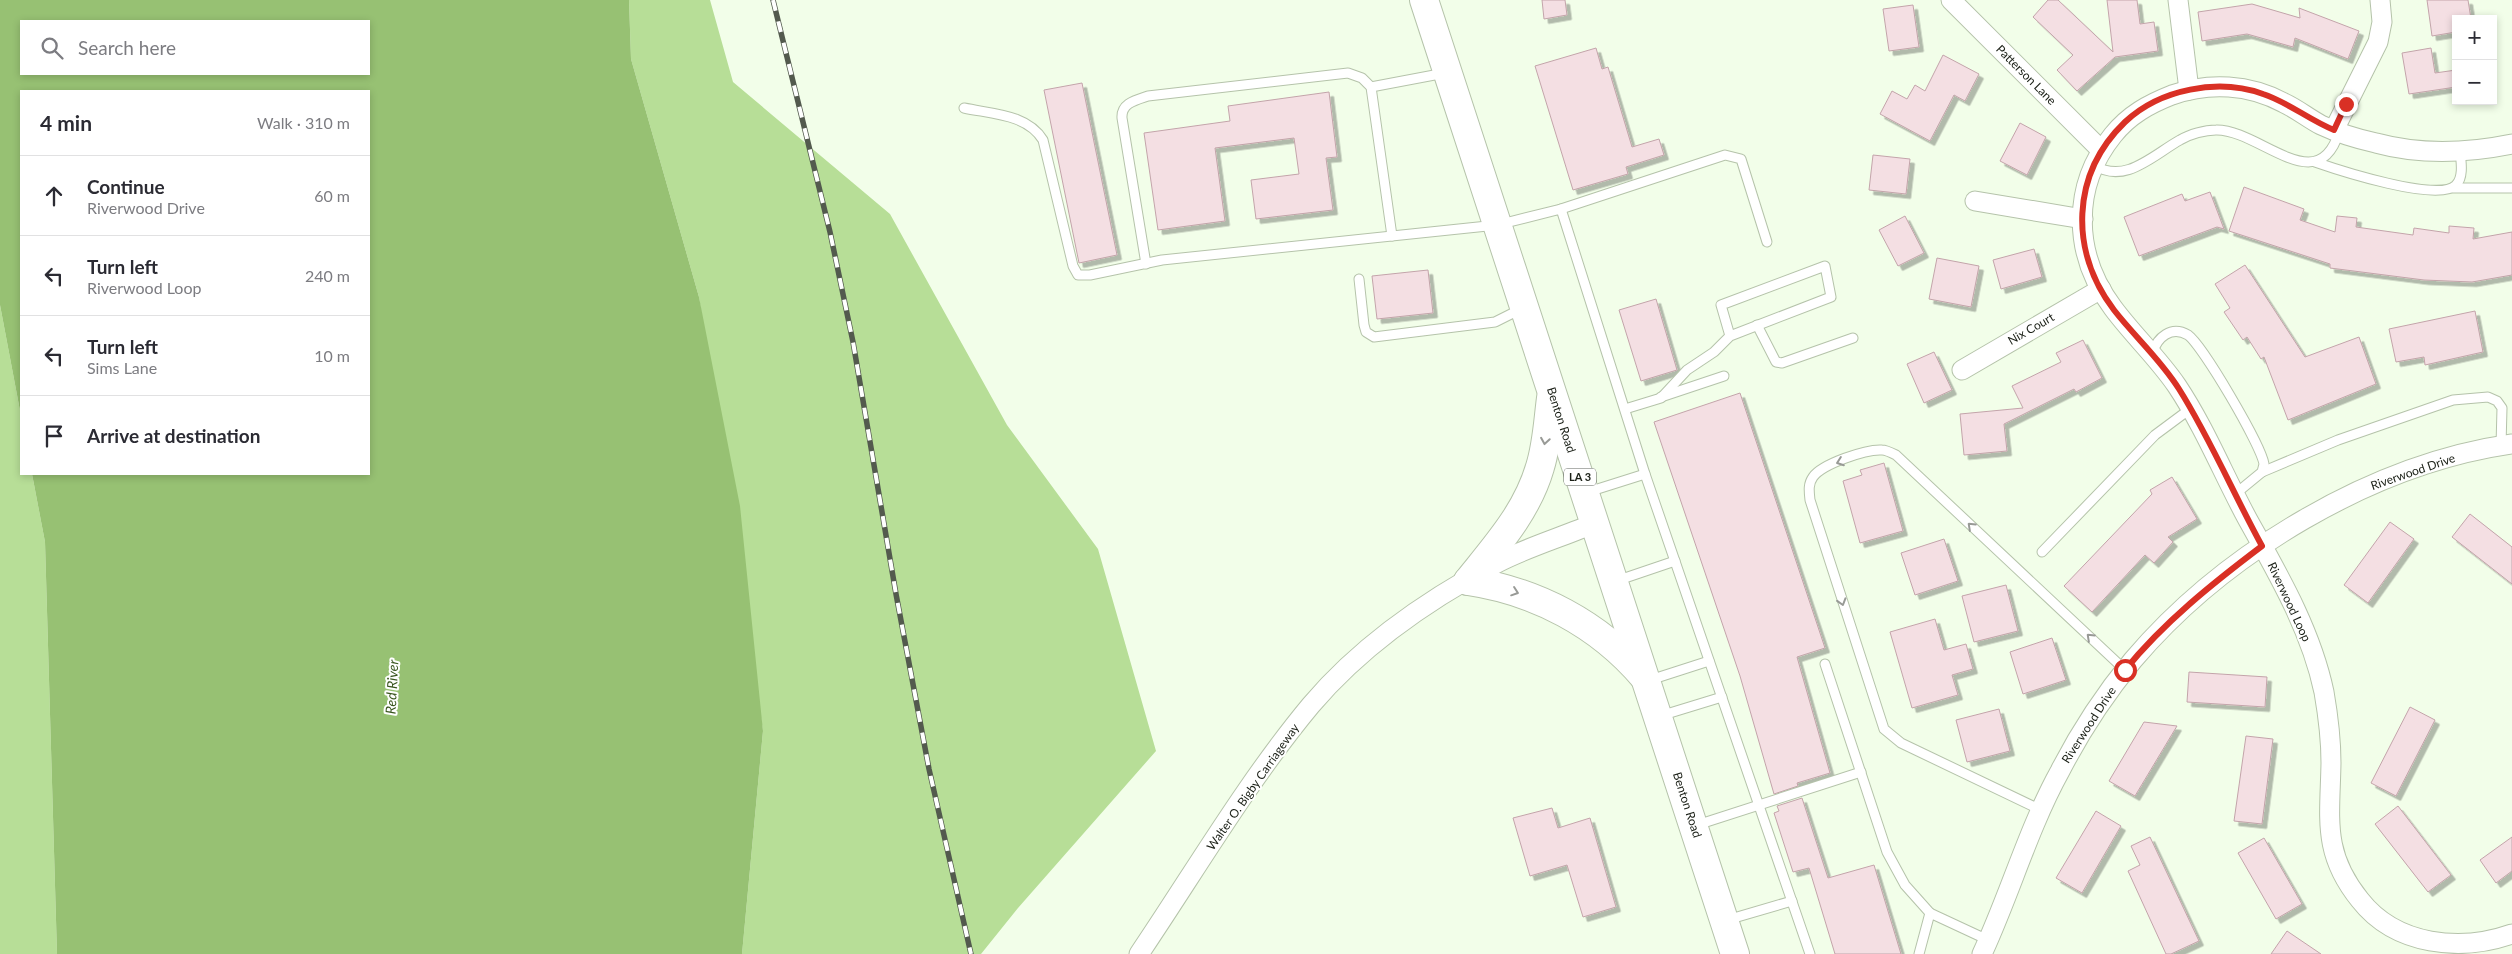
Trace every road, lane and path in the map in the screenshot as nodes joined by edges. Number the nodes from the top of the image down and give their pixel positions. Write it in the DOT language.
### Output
graph roads {
  1 [pos="1424,0"];
  2 [pos="1951,0"];
  3 [pos="2178,0"];
  4 [pos="2380,0"];
  5 [pos="1448,73"];
  6 [pos="1371,86"];
  7 [pos="2189,90"];
  8 [pos="964,108"];
  9 [pos="2336,131"];
  10 [pos="2512,144"];
  11 [pos="2460,151"];
  12 [pos="2098,157"];
  13 [pos="2315,162"];
  14 [pos="2453,188"];
  15 [pos="2512,188"];
  16 [pos="1975,201"];
  17 [pos="1561,209"];
  18 [pos="2083,219"];
  19 [pos="1497,225"];
  20 [pos="1392,236"];
  21 [pos="1767,242"];
  22 [pos="1146,264"];
  23 [pos="1359,279"];
  24 [pos="2101,289"];
  25 [pos="1524,308"];
  26 [pos="1757,325"];
  27 [pos="1730,336"];
  28 [pos="1853,338"];
  29 [pos="2152,352"];
  30 [pos="1962,370"];
  31 [pos="1724,376"];
  32 [pos="1552,393"];
  33 [pos="1661,398"];
  34 [pos="1625,409"];
  35 [pos="2190,409"];
  36 [pos="2506,445"];
  37 [pos="2262,472"];
  38 [pos="1645,474"];
  39 [pos="1586,493"];
  40 [pos="2234,495"];
  41 [pos="1595,524"];
  42 [pos="2262,546"];
  43 [pos="2042,552"];
  44 [pos="1675,561"];
  45 [pos="1468,581"];
  46 [pos="1615,581"];
  47 [pos="1709,661"];
  48 [pos="1825,664"];
  49 [pos="2125,670"];
  50 [pos="1647,681"];
  51 [pos="1722,697"];
  52 [pos="1659,716"];
  53 [pos="1861,772"];
  54 [pos="1759,805"];
  55 [pos="2041,810"];
  56 [pos="1694,826"];
  57 [pos="1792,901"];
  58 [pos="1930,913"];
  59 [pos="1725,921"];
  60 [pos="2512,934"];
  61 [pos="1985,947"];
  62 [pos="1139,954"];
  63 [pos="1735,954"];
  64 [pos="1810,954"];
  65 [pos="1919,954"];
  1 -- 5 [label="main road, Benton Road / LA 3"];
  2 -- 12 [label="street, Patterson Lane"];
  3 -- 7 [label="street"];
  4 -- 9 [label="street"];
  5 -- 6 [label="lane"];
  5 -- 19 [label="main road, Benton Road / LA 3"];
  6 -- 20 [label="lane"];
  6 -- 22 [label="lane"];
  7 -- 9 [label="street, Riverwood Loop"];
  7 -- 12 [label="street, Riverwood Loop"];
  8 -- 22 [label="lane"];
  9 -- 11 [label="street, Riverwood Loop"];
  9 -- 13 [label="lane"];
  10 -- 11 [label="street, Riverwood Loop"];
  11 -- 14 [label="lane"];
  12 -- 13 [label="lane"];
  12 -- 18 [label="street, Riverwood Loop"];
  13 -- 14 [label="lane"];
  14 -- 15 [label="lane"];
  16 -- 18 [label="street"];
  17 -- 19 [label="lane"];
  17 -- 21 [label="lane"];
  17 -- 34 [label="lane"];
  18 -- 24 [label="street, Riverwood Loop"];
  19 -- 20 [label="lane"];
  19 -- 25 [label="main road, Benton Road / LA 3"];
  20 -- 22 [label="lane"];
  23 -- 25 [label="lane"];
  24 -- 29 [label="street, Riverwood Loop"];
  24 -- 30 [label="street, Nix Court"];
  25 -- 32 [label="main road, Benton Road / LA 3"];
  26 -- 27 [label="lane"];
  26 -- 27 [label="lane"];
  26 -- 28 [label="lane"];
  27 -- 33 [label="lane"];
  29 -- 35 [label="street, Riverwood Loop"];
  29 -- 37 [label="lane"];
  31 -- 33 [label="lane"];
  32 -- 39 [label="main road, Benton Road / LA 3"];
  32 -- 45 [label="main road, one-way"];
  33 -- 34 [label="lane"];
  34 -- 38 [label="lane"];
  35 -- 40 [label="street, Riverwood Loop"];
  35 -- 43 [label="lane"];
  36 -- 37 [label="lane"];
  36 -- 42 [label="street, Riverwood Drive"];
  37 -- 40 [label="lane"];
  38 -- 39 [label="lane"];
  38 -- 44 [label="lane"];
  39 -- 41 [label="main road, Benton Road / LA 3"];
  40 -- 42 [label="street, Riverwood Loop"];
  41 -- 45 [label="street, Walter O. Bigby Carriageway"];
  41 -- 46 [label="main road, Benton Road / LA 3"];
  42 -- 49 [label="street, Riverwood Drive"];
  42 -- 60 [label="street, Riverwood Loop"];
  44 -- 46 [label="lane"];
  44 -- 47 [label="lane"];
  45 -- 50 [label="main road, one-way"];
  45 -- 62 [label="street, Walter O. Bigby Carriageway"];
  46 -- 50 [label="main road, Benton Road / LA 3"];
  47 -- 50 [label="lane"];
  47 -- 51 [label="lane"];
  48 -- 53 [label="lane"];
  49 -- 55 [label="street, Riverwood Drive"];
  49 -- 55 [label="lane, one-way"];
  50 -- 52 [label="main road, Benton Road / LA 3"];
  51 -- 52 [label="lane"];
  51 -- 54 [label="lane"];
  52 -- 56 [label="main road, Benton Road / LA 3"];
  53 -- 54 [label="lane"];
  53 -- 58 [label="lane"];
  54 -- 56 [label="lane"];
  54 -- 57 [label="lane"];
  55 -- 61 [label="street, Riverwood Drive"];
  56 -- 59 [label="main road, Benton Road / LA 3"];
  57 -- 59 [label="lane"];
  57 -- 64 [label="lane"];
  58 -- 61 [label="lane"];
  58 -- 65 [label="lane"];
  59 -- 63 [label="main road, Benton Road / LA 3"];
}
